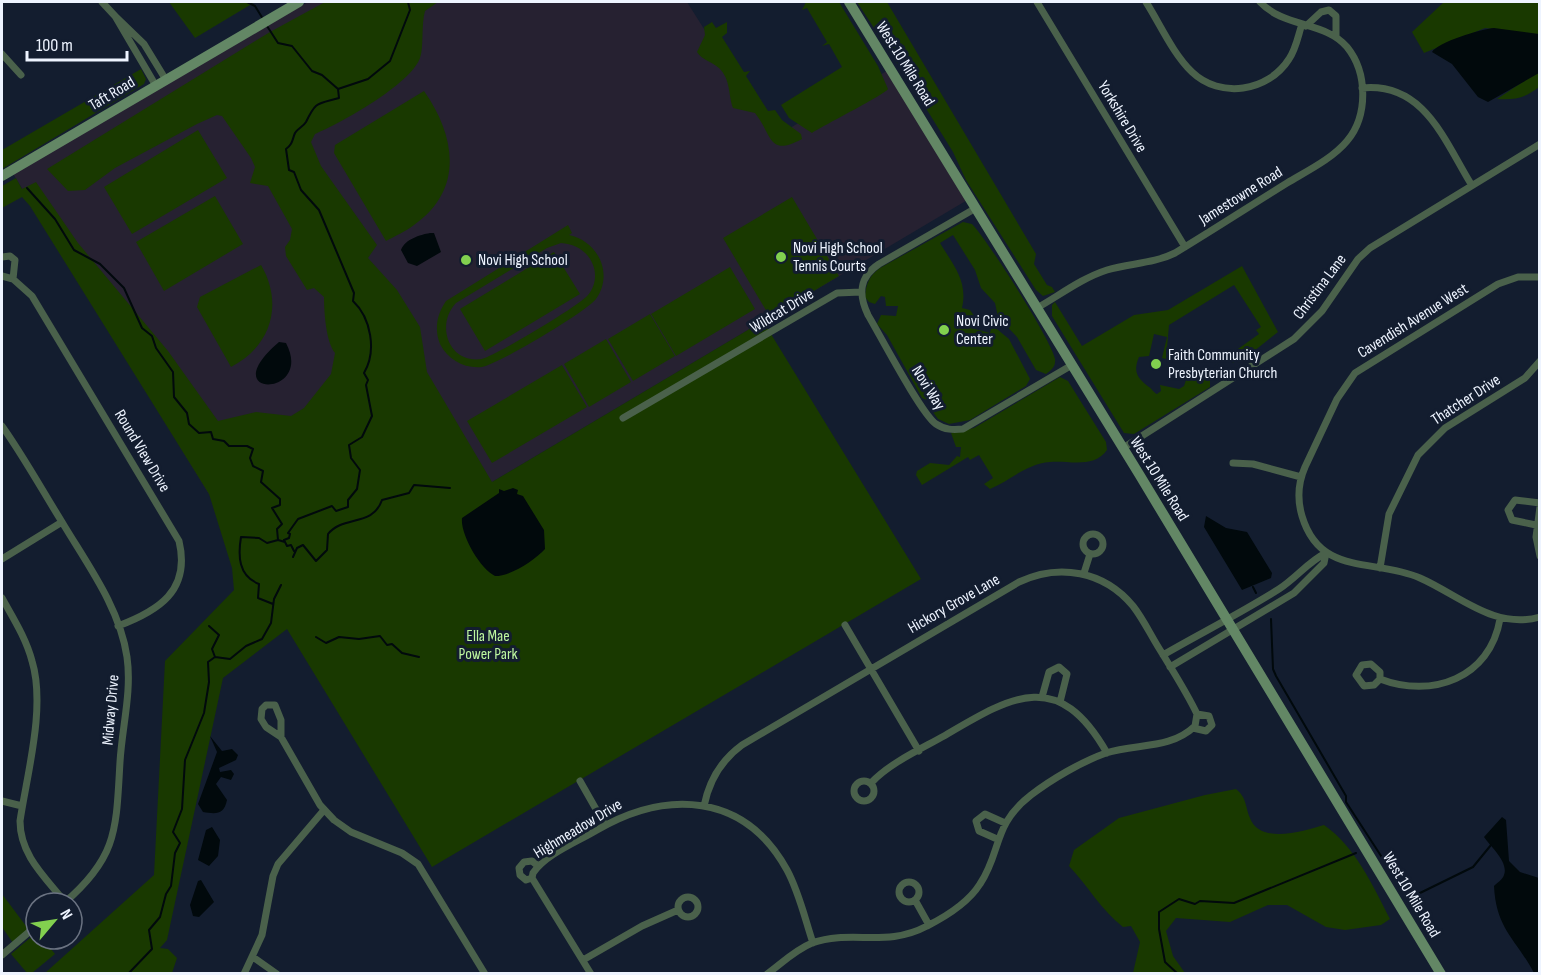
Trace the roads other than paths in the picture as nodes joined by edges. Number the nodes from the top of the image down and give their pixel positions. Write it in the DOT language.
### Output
graph roads {
  1 [pos="102,2"];
  2 [pos="299,2"];
  3 [pos="849,2"];
  4 [pos="1037,2"];
  5 [pos="1146,2"];
  6 [pos="1260,2"];
  7 [pos="115,16"];
  8 [pos="1304,25"];
  9 [pos="1336,36"];
  10 [pos="2,54"];
  11 [pos="21,75"];
  12 [pos="161,83"];
  13 [pos="1362,88"];
  14 [pos="1539,144"];
  15 [pos="2,176"];
  16 [pos="1471,184"];
  17 [pos="976,208"];
  18 [pos="1185,247"];
  19 [pos="2,257"];
  20 [pos="2,276"];
  21 [pos="1539,277"];
  22 [pos="14,279"];
  23 [pos="861,292"];
  24 [pos="1037,308"];
  25 [pos="1539,361"];
  26 [pos="1072,365"];
  27 [pos="622,418"];
  28 [pos="2,426"];
  29 [pos="1123,448"];
  30 [pos="1233,463"];
  31 [pos="1301,477"];
  32 [pos="1539,505"];
  33 [pos="62,522"];
  34 [pos="1536,525"];
  35 [pos="1326,553"];
  36 [pos="1090,554"];
  37 [pos="1539,556"];
  38 [pos="2,559"];
  39 [pos="1380,567"];
  40 [pos="1084,573"];
  41 [pos="1267,596"];
  42 [pos="2,598"];
  43 [pos="1273,606"];
  44 [pos="1539,617"];
  45 [pos="1227,618"];
  46 [pos="1500,618"];
  47 [pos="845,625"];
  48 [pos="118,626"];
  49 [pos="1233,629"];
  50 [pos="1194,637"];
  51 [pos="1201,650"];
  52 [pos="1162,655"];
  53 [pos="1170,667"];
  54 [pos="870,669"];
  55 [pos="1380,679"];
  56 [pos="1042,697"];
  57 [pos="1060,702"];
  58 [pos="1197,714"];
  59 [pos="1195,725"];
  60 [pos="281,737"];
  61 [pos="919,750"];
  62 [pos="1107,753"];
  63 [pos="580,781"];
  64 [pos="871,783"];
  65 [pos="2,801"];
  66 [pos="22,806"];
  67 [pos="704,806"];
  68 [pos="324,810"];
  69 [pos="1005,823"];
  70 [pos="605,825"];
  71 [pos="997,839"];
  72 [pos="538,866"];
  73 [pos="533,876"];
  74 [pos="56,891"];
  75 [pos="77,891"];
  76 [pos="915,900"];
  77 [pos="678,910"];
  78 [pos="929,925"];
  79 [pos="24,936"];
  80 [pos="813,943"];
  81 [pos="2,955"];
  82 [pos="253,957"];
  83 [pos="583,960"];
  84 [pos="243,974"];
  85 [pos="277,974"];
  86 [pos="485,974"];
  87 [pos="591,974"];
  88 [pos="767,974"];
  89 [pos="1441,974"];
  1 -- 7 [label="street"];
  2 -- 12 [label="main road, Taft Road"];
  3 -- 17 [label="main road, West 10 Mile Road"];
  4 -- 18 [label="street, Yorkshire Drive"];
  5 -- 8 [label="street"];
  6 -- 8 [label="street"];
  7 -- 12 [label="street"];
  7 -- 12 [label="street"];
  8 -- 9 [label="street"];
  8 -- 9 [label="street, Jamestowne Road"];
  9 -- 13 [label="street, Jamestowne Road"];
  10 -- 11 [label="street"];
  12 -- 15 [label="main road, Taft Road"];
  13 -- 16 [label="street"];
  13 -- 18 [label="street, Jamestowne Road"];
  14 -- 16 [label="street, Christina Lane"];
  16 -- 29 [label="street, Christina Lane"];
  17 -- 23 [label="street"];
  17 -- 24 [label="main road, West 10 Mile Road"];
  18 -- 24 [label="street, Jamestowne Road"];
  19 -- 22 [label="street, Round View Drive"];
  20 -- 22 [label="street"];
  21 -- 31 [label="street, Cavendish Avenue West"];
  22 -- 48 [label="street, Round View Drive"];
  23 -- 26 [label="street, Novi Way"];
  23 -- 27 [label="street, Wildcat Drive"];
  24 -- 26 [label="main road, West 10 Mile Road"];
  25 -- 39 [label="street, Thatcher Drive"];
  26 -- 29 [label="main road, West 10 Mile Road"];
  28 -- 33 [label="street, Midway Drive"];
  29 -- 45 [label="main road, West 10 Mile Road"];
  30 -- 31 [label="street"];
  31 -- 35 [label="street, Cavendish Avenue West"];
  32 -- 34 [label="street"];
  32 -- 34 [label="street"];
  33 -- 38 [label="street"];
  33 -- 48 [label="street, Midway Drive"];
  34 -- 37 [label="street"];
  35 -- 39 [label="street"];
  35 -- 41 [label="street"];
  35 -- 43 [label="street"];
  36 -- 40 [label="street"];
  39 -- 46 [label="street"];
  40 -- 52 [label="street, Hickory Grove Lane"];
  40 -- 54 [label="street, Hickory Grove Lane"];
  41 -- 43 [label="street"];
  41 -- 45 [label="street"];
  42 -- 66 [label="street"];
  43 -- 49 [label="street"];
  44 -- 46 [label="street"];
  45 -- 49 [label="main road, West 10 Mile Road"];
  45 -- 50 [label="street"];
  46 -- 55 [label="street"];
  47 -- 54 [label="street"];
  48 -- 75 [label="street, Midway Drive"];
  49 -- 51 [label="street"];
  49 -- 89 [label="main road, West 10 Mile Road"];
  50 -- 51 [label="street"];
  50 -- 52 [label="street"];
  51 -- 53 [label="street"];
  52 -- 53 [label="street, Hickory Grove Lane"];
  53 -- 58 [label="street, Hickory Grove Lane"];
  54 -- 61 [label="street"];
  54 -- 67 [label="street, Hickory Grove Lane"];
  56 -- 57 [label="street"];
  56 -- 57 [label="street"];
  56 -- 61 [label="street"];
  57 -- 62 [label="street"];
  58 -- 59 [label="street, Hickory Grove Lane"];
  58 -- 59 [label="street"];
  59 -- 62 [label="street"];
  60 -- 60 [label="street"];
  60 -- 68 [label="street"];
  61 -- 64 [label="street"];
  62 -- 69 [label="street"];
  63 -- 70 [label="street"];
  65 -- 66 [label="street"];
  66 -- 74 [label="street"];
  67 -- 70 [label="street, Highmeadow Drive"];
  67 -- 80 [label="street, Highmeadow Drive"];
  68 -- 82 [label="street"];
  68 -- 86 [label="street"];
  69 -- 71 [label="street"];
  69 -- 71 [label="street"];
  70 -- 72 [label="street, Highmeadow Drive"];
  71 -- 78 [label="street"];
  72 -- 73 [label="street, Highmeadow Drive"];
  72 -- 73 [label="street"];
  73 -- 83 [label="street"];
  76 -- 78 [label="street"];
  77 -- 83 [label="street"];
  78 -- 80 [label="street"];
  79 -- 81 [label="street"];
  80 -- 88 [label="street"];
  82 -- 84 [label="street"];
  82 -- 85 [label="street"];
  83 -- 87 [label="street"];
}
